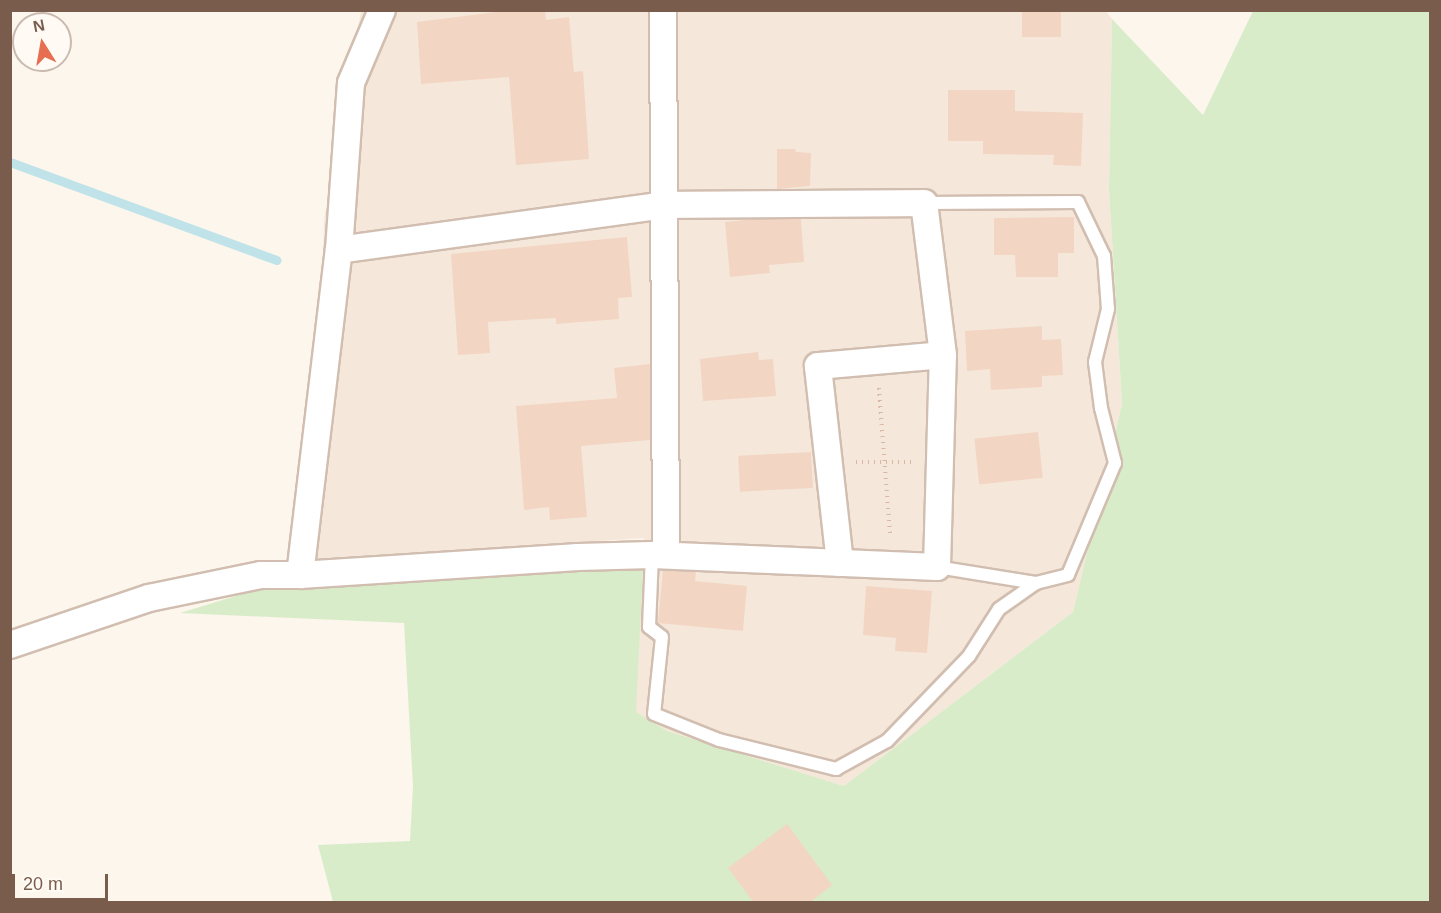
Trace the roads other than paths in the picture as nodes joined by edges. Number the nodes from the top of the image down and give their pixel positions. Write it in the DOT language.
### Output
graph roads {
  1 [pos="663,10"];
  2 [pos="382,11"];
  3 [pos="924,203"];
  4 [pos="666,205"];
  5 [pos="339,250"];
  6 [pos="943,355"];
  7 [pos="659,555"];
  8 [pos="840,563"];
  9 [pos="938,567"];
  10 [pos="300,575"];
  11 [pos="1036,583"];
  12 [pos="10,645"];
  1 -- 4 [label="street"];
  2 -- 5 [label="street"];
  3 -- 4 [label="street"];
  3 -- 6 [label="street"];
  3 -- 11 [label="lane"];
  4 -- 5 [label="street"];
  4 -- 7 [label="street"];
  5 -- 10 [label="street"];
  6 -- 8 [label="street"];
  6 -- 9 [label="street"];
  7 -- 8 [label="street"];
  7 -- 10 [label="street"];
  7 -- 11 [label="lane"];
  8 -- 9 [label="street"];
  9 -- 11 [label="lane"];
  10 -- 12 [label="street"];
}
